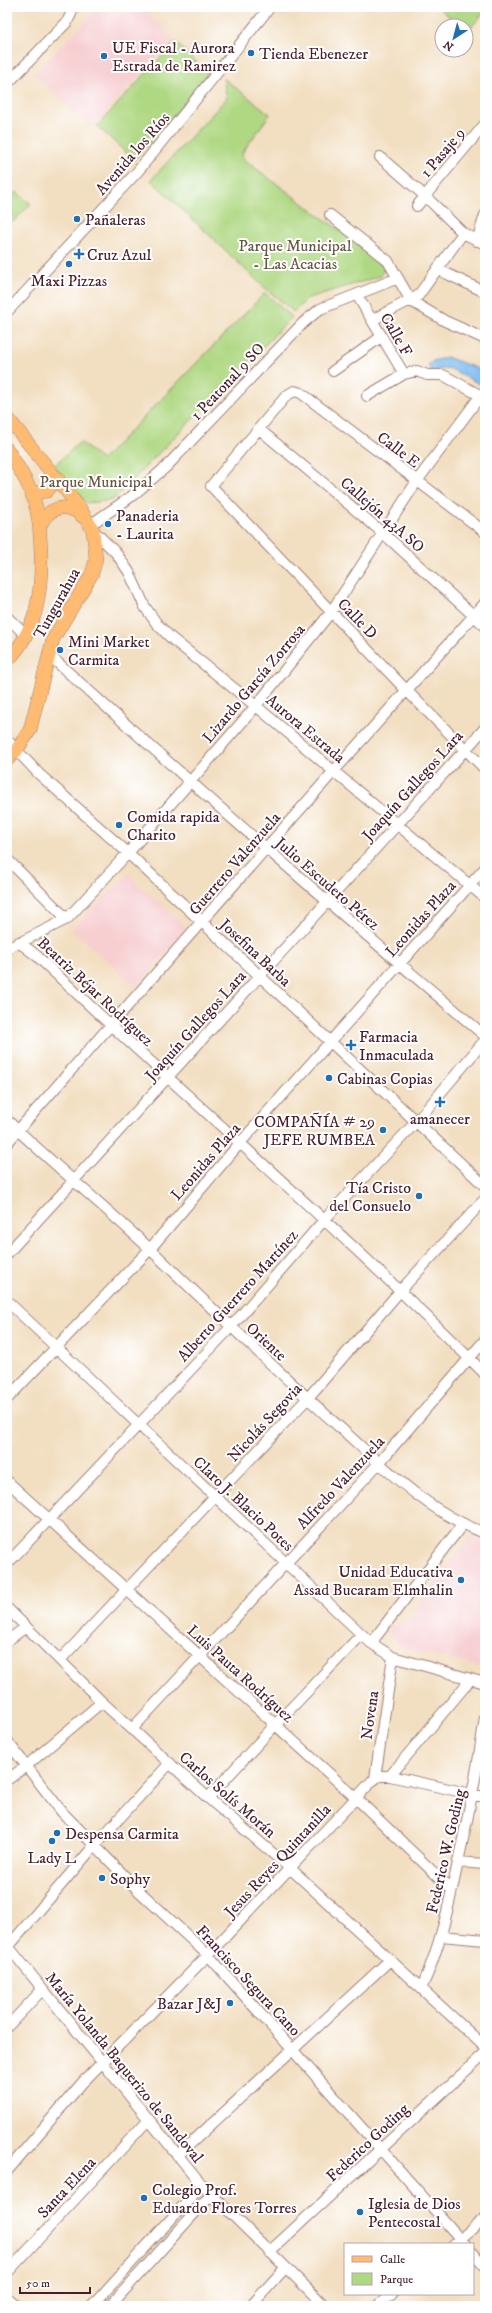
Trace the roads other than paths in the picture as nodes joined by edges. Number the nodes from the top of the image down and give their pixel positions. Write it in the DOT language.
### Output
graph roads {
  1 [pos="72,7"];
  2 [pos="270,7"];
  3 [pos="7,84"];
  4 [pos="483,130"];
  5 [pos="380,157"];
  6 [pos="425,196"];
  7 [pos="417,206"];
  8 [pos="330,215"];
  9 [pos="485,215"];
  10 [pos="463,233"];
  11 [pos="481,243"];
  12 [pos="437,269"];
  13 [pos="398,278"];
  14 [pos="485,292"];
  15 [pos="356,295"];
  16 [pos="412,301"];
  17 [pos="7,312"];
  18 [pos="372,320"];
  19 [pos="381,337"];
  20 [pos="485,339"];
  21 [pos="333,371"];
  22 [pos="404,374"];
  23 [pos="367,396"];
  24 [pos="483,397"];
  25 [pos="7,417"];
  26 [pos="259,429"];
  27 [pos="7,449"];
  28 [pos="58,478"];
  29 [pos="417,481"];
  30 [pos="31,493"];
  31 [pos="90,525"];
  32 [pos="40,526"];
  33 [pos="485,532"];
  34 [pos="383,533"];
  35 [pos="485,603"];
  36 [pos="331,612"];
  37 [pos="474,616"];
  38 [pos="7,617"];
  39 [pos="485,626"];
  40 [pos="27,636"];
  41 [pos="48,654"];
  42 [pos="7,661"];
  43 [pos="407,691"];
  44 [pos="256,706"];
  45 [pos="485,728"];
  46 [pos="7,740"];
  47 [pos="465,750"];
  48 [pos="12,756"];
  49 [pos="485,770"];
  50 [pos="334,771"];
  51 [pos="189,782"];
  52 [pos="398,824"];
  53 [pos="265,849"];
  54 [pos="128,853"];
  55 [pos="7,859"];
  56 [pos="485,868"];
  57 [pos="470,885"];
  58 [pos="485,898"];
  59 [pos="326,902"];
  60 [pos="67,919"];
  61 [pos="202,922"];
  62 [pos="19,942"];
  63 [pos="7,949"];
  64 [pos="399,964"];
  65 [pos="260,976"];
  66 [pos="110,1026"];
  67 [pos="485,1036"];
  68 [pos="485,1040"];
  69 [pos="331,1042"];
  70 [pos="167,1078"];
  71 [pos="7,1120"];
  72 [pos="416,1122"];
  73 [pos="18,1131"];
  74 [pos="7,1143"];
  75 [pos="240,1143"];
  76 [pos="73,1181"];
  77 [pos="485,1186"];
  78 [pos="485,1200"];
  79 [pos="324,1220"];
  80 [pos="150,1249"];
  81 [pos="7,1254"];
  82 [pos="400,1291"];
  83 [pos="7,1301"];
  84 [pos="230,1327"];
  85 [pos="485,1340"];
  86 [pos="56,1346"];
  87 [pos="469,1358"];
  88 [pos="485,1374"];
  89 [pos="7,1399"];
  90 [pos="307,1399"];
  91 [pos="138,1425"];
  92 [pos="379,1463"];
  93 [pos="7,1481"];
  94 [pos="215,1496"];
  95 [pos="49,1519"];
  96 [pos="462,1524"];
  97 [pos="485,1533"];
  98 [pos="285,1562"];
  99 [pos="7,1564"];
  100 [pos="127,1590"];
  101 [pos="7,1608"];
  102 [pos="26,1627"];
  103 [pos="362,1634"];
  104 [pos="7,1641"];
  105 [pos="371,1643"];
  106 [pos="200,1657"];
  107 [pos="393,1657"];
  108 [pos="60,1660"];
  109 [pos="471,1679"];
  110 [pos="485,1683"];
  111 [pos="102,1702"];
  112 [pos="485,1717"];
  113 [pos="275,1725"];
  114 [pos="132,1729"];
  115 [pos="7,1741"];
  116 [pos="170,1764"];
  117 [pos="26,1767"];
  118 [pos="390,1776"];
  119 [pos="375,1778"];
  120 [pos="7,1780"];
  121 [pos="473,1794"];
  122 [pos="485,1797"];
  123 [pos="208,1798"];
  124 [pos="356,1798"];
  125 [pos="94,1846"];
  126 [pos="458,1862"];
  127 [pos="485,1864"];
  128 [pos="291,1869"];
  129 [pos="452,1890"];
  130 [pos="441,1936"];
  131 [pos="485,1940"];
  132 [pos="8,1946"];
  133 [pos="208,1955"];
  134 [pos="390,1960"];
  135 [pos="422,1988"];
  136 [pos="42,1990"];
  137 [pos="7,2027"];
  138 [pos="485,2047"];
  139 [pos="294,2049"];
  140 [pos="485,2053"];
  141 [pos="102,2063"];
  142 [pos="148,2120"];
  143 [pos="382,2150"];
  144 [pos="177,2156"];
  145 [pos="7,2172"];
  146 [pos="202,2185"];
  147 [pos="211,2195"];
  148 [pos="485,2218"];
  149 [pos="460,2242"];
  150 [pos="269,2252"];
  151 [pos="474,2254"];
  152 [pos="485,2267"];
  153 [pos="285,2268"];
  154 [pos="7,2273"];
  155 [pos="391,2295"];
  156 [pos="7,2298"];
  157 [pos="16,2306"];
  158 [pos="92,2306"];
  159 [pos="110,2306"];
  160 [pos="251,2306"];
  161 [pos="325,2306"];
  162 [pos="377,2306"];
  1 -- 3 [label="street"];
  2 -- 17 [label="street, Avenida los Ríos"];
  4 -- 6 [label="street, 1 Pasaje 9"];
  5 -- 6 [label="street"];
  6 -- 7 [label="street"];
  6 -- 10 [label="street, 1 Pasaje 9"];
  8 -- 13 [label="street"];
  9 -- 11 [label="street"];
  10 -- 11 [label="street, 1 Pasaje 9"];
  10 -- 12 [label="street"];
  12 -- 14 [label="street"];
  12 -- 16 [label="street"];
  13 -- 15 [label="street, 1 Peatonal 9 SO"];
  13 -- 16 [label="street"];
  15 -- 18 [label="street, Calle F"];
  15 -- 31 [label="street, 1 Peatonal 9 SO"];
  16 -- 18 [label="street"];
  16 -- 20 [label="street"];
  18 -- 19 [label="street, Calle F"];
  19 -- 21 [label="street"];
  19 -- 22 [label="street, Calle F"];
  22 -- 23 [label="street"];
  22 -- 24 [label="street, Calle F"];
  24 -- 29 [label="street, Lizardo García Zorrosa"];
  25 -- 28 [label="main road"];
  26 -- 29 [label="street, Calle E"];
  26 -- 34 [label="street, Callejón 43A SO"];
  26 -- 36 [label="street, Calle D"];
  27 -- 30 [label="main road"];
  28 -- 30 [label="main road"];
  28 -- 31 [label="main road"];
  29 -- 33 [label="street, Calle E"];
  29 -- 34 [label="street, Lizardo García Zorrosa"];
  30 -- 32 [label="main road"];
  31 -- 32 [label="main road"];
  31 -- 41 [label="main road, Tungurahua"];
  31 -- 44 [label="street, Aurora Estrada"];
  32 -- 40 [label="main road"];
  34 -- 36 [label="street, Lizardo García Zorrosa"];
  34 -- 37 [label="street, Callejón 43A SO"];
  35 -- 37 [label="street, Guerrero Valenzuela"];
  36 -- 43 [label="street, Calle D"];
  36 -- 44 [label="street, Lizardo García Zorrosa"];
  37 -- 39 [label="street, Callejón 43A SO"];
  37 -- 43 [label="street, Guerrero Valenzuela"];
  38 -- 40 [label="street"];
  40 -- 42 [label="main road"];
  41 -- 48 [label="main road, Tungurahua"];
  41 -- 51 [label="street, Julio Escudero Pérez"];
  43 -- 47 [label="street, Calle D"];
  43 -- 50 [label="street, Guerrero Valenzuela"];
  44 -- 50 [label="street, Aurora Estrada"];
  44 -- 51 [label="street, Lizardo García Zorrosa"];
  45 -- 47 [label="street, Joaquín Gallegos Lara"];
  46 -- 48 [label="street, Josefina Barba"];
  47 -- 49 [label="street, Calle D"];
  47 -- 52 [label="street, Joaquín Gallegos Lara"];
  48 -- 54 [label="street, Josefina Barba"];
  50 -- 52 [label="street, Aurora Estrada"];
  50 -- 53 [label="street, Guerrero Valenzuela"];
  51 -- 53 [label="street, Julio Escudero Pérez"];
  51 -- 54 [label="street, Lizardo García Zorrosa"];
  52 -- 57 [label="street, Aurora Estrada"];
  52 -- 59 [label="street, Joaquín Gallegos Lara"];
  53 -- 59 [label="street, Julio Escudero Pérez"];
  53 -- 61 [label="street, Guerrero Valenzuela"];
  54 -- 60 [label="street, Lizardo García Zorrosa"];
  54 -- 61 [label="street, Josefina Barba"];
  55 -- 60 [label="street"];
  56 -- 57 [label="street, Leonidas Plaza"];
  57 -- 58 [label="street, Aurora Estrada"];
  57 -- 64 [label="street, Leonidas Plaza"];
  59 -- 64 [label="street, Julio Escudero Pérez"];
  59 -- 65 [label="street, Joaquín Gallegos Lara"];
  60 -- 62 [label="street, Lizardo García Zorrosa"];
  61 -- 65 [label="street, Josefina Barba"];
  61 -- 66 [label="street, Guerrero Valenzuela"];
  62 -- 63 [label="street, Lizardo García Zorrosa"];
  62 -- 66 [label="street, Beatriz Béjar Rodríguez"];
  64 -- 67 [label="street, Julio Escudero Pérez"];
  64 -- 69 [label="street, Leonidas Plaza"];
  65 -- 69 [label="street, Josefina Barba"];
  65 -- 70 [label="street, Joaquín Gallegos Lara"];
  66 -- 70 [label="street, Beatriz Béjar Rodríguez"];
  66 -- 73 [label="street, Guerrero Valenzuela"];
  68 -- 72 [label="street, Alberto Guerrero Martínez"];
  69 -- 72 [label="street, Josefina Barba"];
  69 -- 75 [label="street, Leonidas Plaza"];
  70 -- 75 [label="street, Beatriz Béjar Rodríguez"];
  70 -- 76 [label="street, Joaquín Gallegos Lara"];
  71 -- 73 [label="street, Oriente"];
  72 -- 77 [label="street, Josefina Barba"];
  72 -- 79 [label="street, Alberto Guerrero Martínez"];
  73 -- 74 [label="street, Guerrero Valenzuela"];
  73 -- 76 [label="street, Oriente"];
  75 -- 79 [label="street, Beatriz Béjar Rodríguez"];
  75 -- 80 [label="street, Leonidas Plaza"];
  76 -- 80 [label="street, Oriente"];
  76 -- 81 [label="street, Joaquín Gallegos Lara"];
  78 -- 82 [label="street, Nicolás Segovia"];
  79 -- 82 [label="street, Beatriz Béjar Rodríguez"];
  79 -- 84 [label="street, Alberto Guerrero Martínez"];
  80 -- 84 [label="street, Oriente"];
  80 -- 86 [label="street, Leonidas Plaza"];
  82 -- 87 [label="street, Beatriz Béjar Rodríguez"];
  82 -- 90 [label="street, Nicolás Segovia"];
  83 -- 86 [label="street, Claro J. Blacio Potes"];
  84 -- 90 [label="street, Oriente"];
  84 -- 91 [label="street, Alberto Guerrero Martínez"];
  85 -- 87 [label="street, Alfredo Valenzuela"];
  86 -- 89 [label="street, Leonidas Plaza"];
  86 -- 91 [label="street, Claro J. Blacio Potes"];
  87 -- 88 [label="street, Beatriz Béjar Rodríguez"];
  87 -- 92 [label="street, Alfredo Valenzuela"];
  90 -- 92 [label="street, Oriente"];
  90 -- 94 [label="street, Nicolás Segovia"];
  91 -- 94 [label="street, Claro J. Blacio Potes"];
  91 -- 95 [label="street, Alberto Guerrero Martínez"];
  92 -- 96 [label="street, Oriente"];
  92 -- 98 [label="street, Alfredo Valenzuela"];
  93 -- 95 [label="street, Luis Pauta Rodríguez"];
  94 -- 98 [label="street, Claro J. Blacio Potes"];
  94 -- 100 [label="street, Nicolás Segovia"];
  95 -- 99 [label="street, Alberto Guerrero Martínez"];
  95 -- 100 [label="street, Luis Pauta Rodríguez"];
  96 -- 97 [label="street, Oriente"];
  96 -- 105 [label="street"];
  98 -- 103 [label="street, Claro J. Blacio Potes"];
  98 -- 106 [label="street, Alfredo Valenzuela"];
  100 -- 106 [label="street, Luis Pauta Rodríguez"];
  100 -- 108 [label="street, Nicolás Segovia"];
  101 -- 102 [label="street, Carlos Solís Morán"];
  102 -- 104 [label="street"];
  102 -- 108 [label="street, Carlos Solís Morán"];
  103 -- 105 [label="street, Claro J. Blacio Potes"];
  103 -- 113 [label="street"];
  105 -- 107 [label="street, Claro J. Blacio Potes"];
  106 -- 113 [label="street, Luis Pauta Rodríguez"];
  106 -- 114 [label="street, Alfredo Valenzuela"];
  107 -- 109 [label="street, Claro J. Blacio Potes"];
  107 -- 119 [label="street, Novena"];
  108 -- 111 [label="street, Carlos Solís Morán"];
  109 -- 110 [label="street, Claro J. Blacio Potes"];
  109 -- 118 [label="street"];
  111 -- 114 [label="street, Carlos Solís Morán"];
  111 -- 117 [label="street"];
  112 -- 121 [label="street, Federico W. Goding"];
  113 -- 123 [label="street"];
  113 -- 124 [label="street, Luis Pauta Rodríguez"];
  114 -- 116 [label="street, Carlos Solís Morán"];
  115 -- 117 [label="street, Francisco Segura Cano"];
  116 -- 123 [label="street, Carlos Solís Morán"];
  116 -- 125 [label="street"];
  117 -- 120 [label="street"];
  117 -- 125 [label="street, Francisco Segura Cano"];
  118 -- 119 [label="street"];
  118 -- 121 [label="street"];
  119 -- 124 [label="street, Jesus Reyes Quintanilla"];
  121 -- 122 [label="street"];
  121 -- 126 [label="street, Federico W. Goding"];
  123 -- 128 [label="street, Carlos Solís Morán"];
  124 -- 128 [label="street, Jesus Reyes Quintanilla"];
  124 -- 129 [label="street, Luis Pauta Rodríguez"];
  125 -- 132 [label="street"];
  125 -- 133 [label="street, Francisco Segura Cano"];
  126 -- 127 [label="street"];
  126 -- 129 [label="street, Federico W. Goding"];
  128 -- 133 [label="street, Jesus Reyes Quintanilla"];
  128 -- 134 [label="street, Carlos Solís Morán"];
  129 -- 130 [label="street, Federico W. Goding"];
  130 -- 131 [label="street"];
  130 -- 135 [label="street, Federico W. Goding"];
  132 -- 136 [label="street, María Yolanda Baquerizo de Sandoval"];
  133 -- 139 [label="street, Francisco Segura Cano"];
  133 -- 141 [label="street, Jesus Reyes Quintanilla"];
  134 -- 135 [label="street, Carlos Solís Morán"];
  134 -- 139 [label="street"];
  135 -- 138 [label="street, Carlos Solís Morán"];
  136 -- 137 [label="street"];
  136 -- 141 [label="street, María Yolanda Baquerizo de Sandoval"];
  139 -- 143 [label="street, Francisco Segura Cano"];
  139 -- 144 [label="street"];
  140 -- 143 [label="street, Federico Goding"];
  141 -- 142 [label="street, María Yolanda Baquerizo de Sandoval"];
  141 -- 145 [label="street, Jesus Reyes Quintanilla"];
  142 -- 144 [label="street, María Yolanda Baquerizo de Sandoval"];
  142 -- 154 [label="street, Santa Elena"];
  143 -- 149 [label="street, Francisco Segura Cano"];
  143 -- 150 [label="street, Federico Goding"];
  144 -- 146 [label="street, María Yolanda Baquerizo de Sandoval"];
  146 -- 147 [label="street, María Yolanda Baquerizo de Sandoval"];
  146 -- 158 [label="street"];
  147 -- 150 [label="street, María Yolanda Baquerizo de Sandoval"];
  147 -- 159 [label="street"];
  148 -- 149 [label="street"];
  150 -- 153 [label="street, María Yolanda Baquerizo de Sandoval"];
  151 -- 152 [label="street"];
  153 -- 160 [label="street"];
  153 -- 161 [label="street, María Yolanda Baquerizo de Sandoval"];
  155 -- 162 [label="street"];
  156 -- 157 [label="street"];
}
